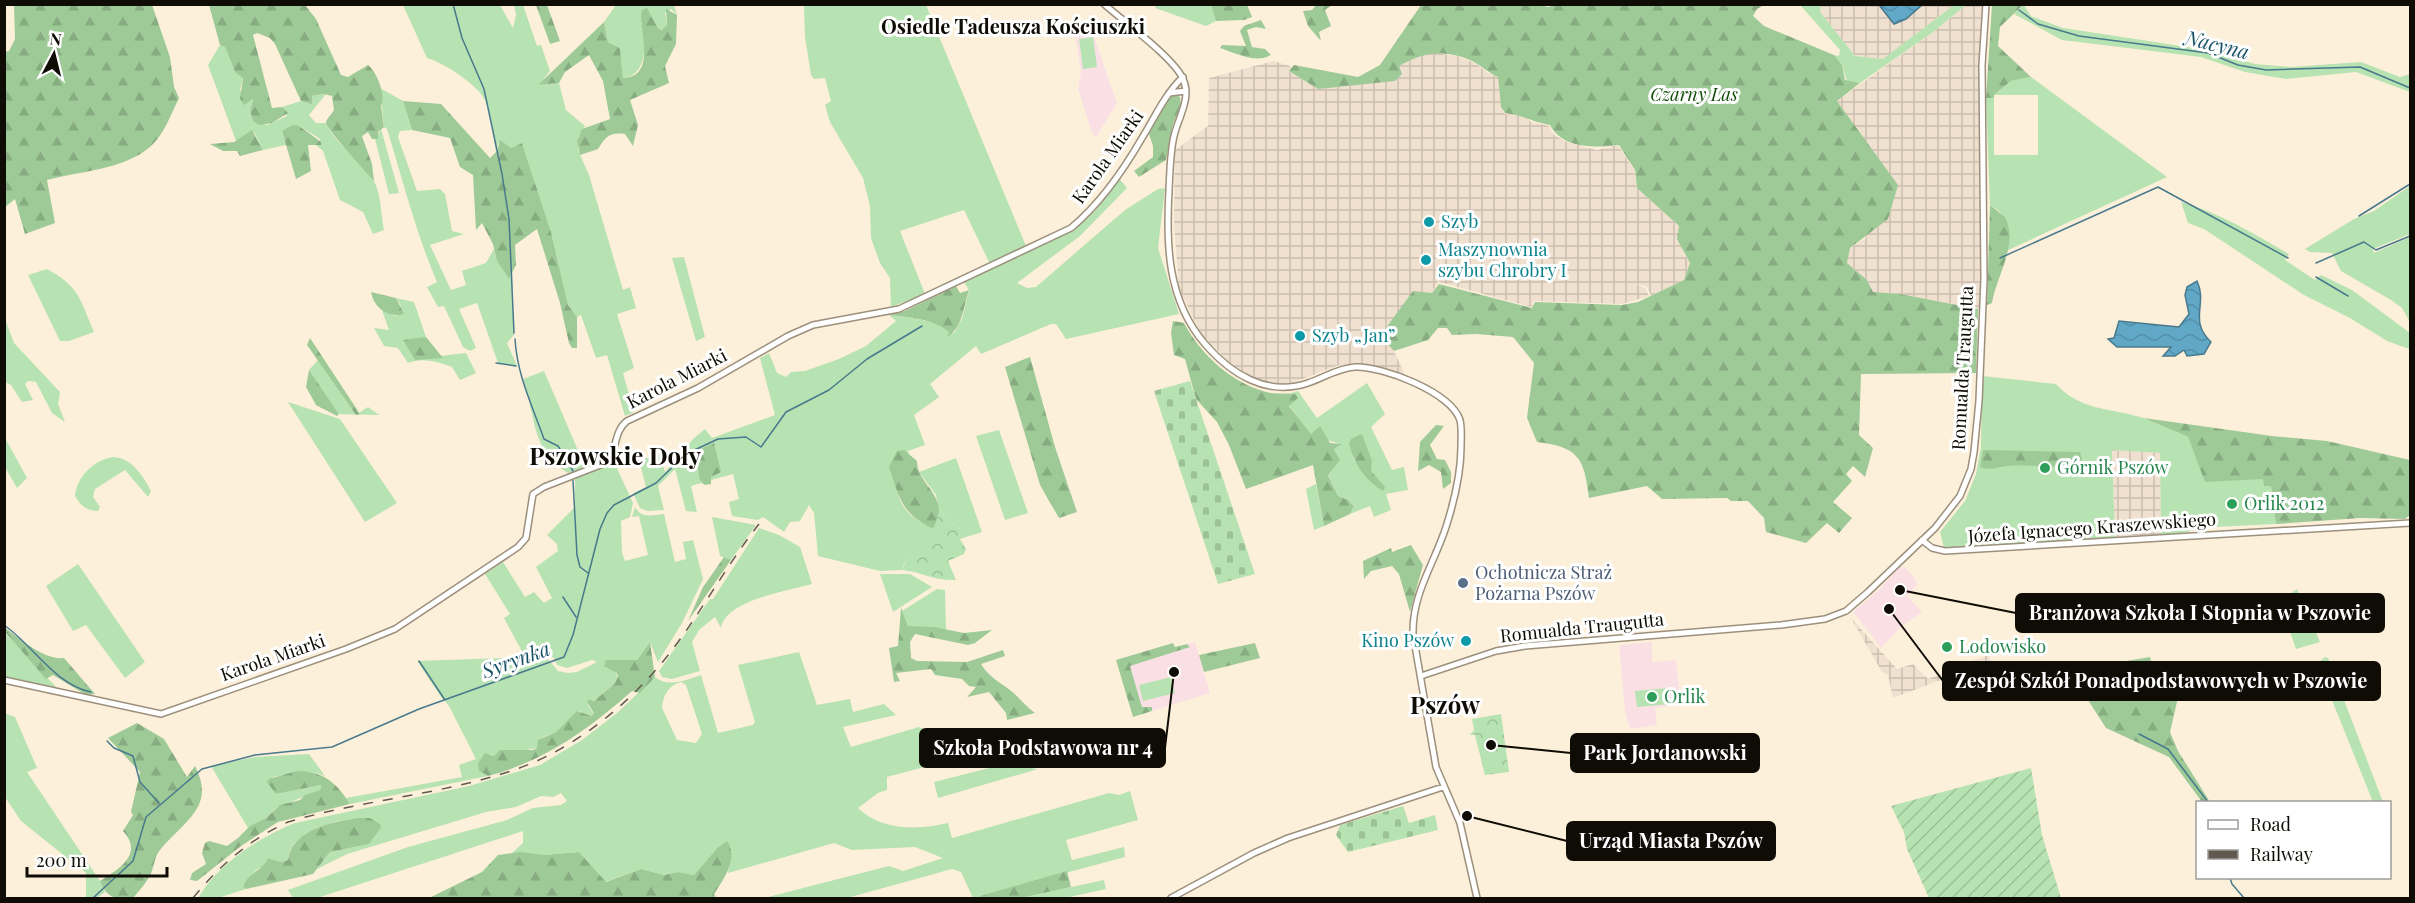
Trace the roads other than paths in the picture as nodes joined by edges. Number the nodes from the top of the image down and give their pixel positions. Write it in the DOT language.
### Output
graph roads {
  1 [pos="1104,4"];
  2 [pos="1986,4"];
  3 [pos="1183,77"];
  4 [pos="1186,91"];
  5 [pos="1168,94"];
  6 [pos="2410,523"];
  7 [pos="1922,540"];
  8 [pos="1421,676"];
  9 [pos="4,680"];
  10 [pos="1443,787"];
  11 [pos="1172,898"];
  12 [pos="1477,898"];
  1 -- 3 [label="street"];
  2 -- 7 [label="street, Romualda Traugutta"];
  3 -- 4 [label="street"];
  3 -- 5 [label="street, Karola Miarki"];
  4 -- 5 [label="street"];
  4 -- 8 [label="street"];
  5 -- 9 [label="street, Karola Miarki"];
  6 -- 7 [label="street, Józefa Ignacego Kraszewskiego"];
  7 -- 8 [label="street, Romualda Traugutta"];
  8 -- 10 [label="street"];
  10 -- 11 [label="street"];
  10 -- 12 [label="street"];
}
